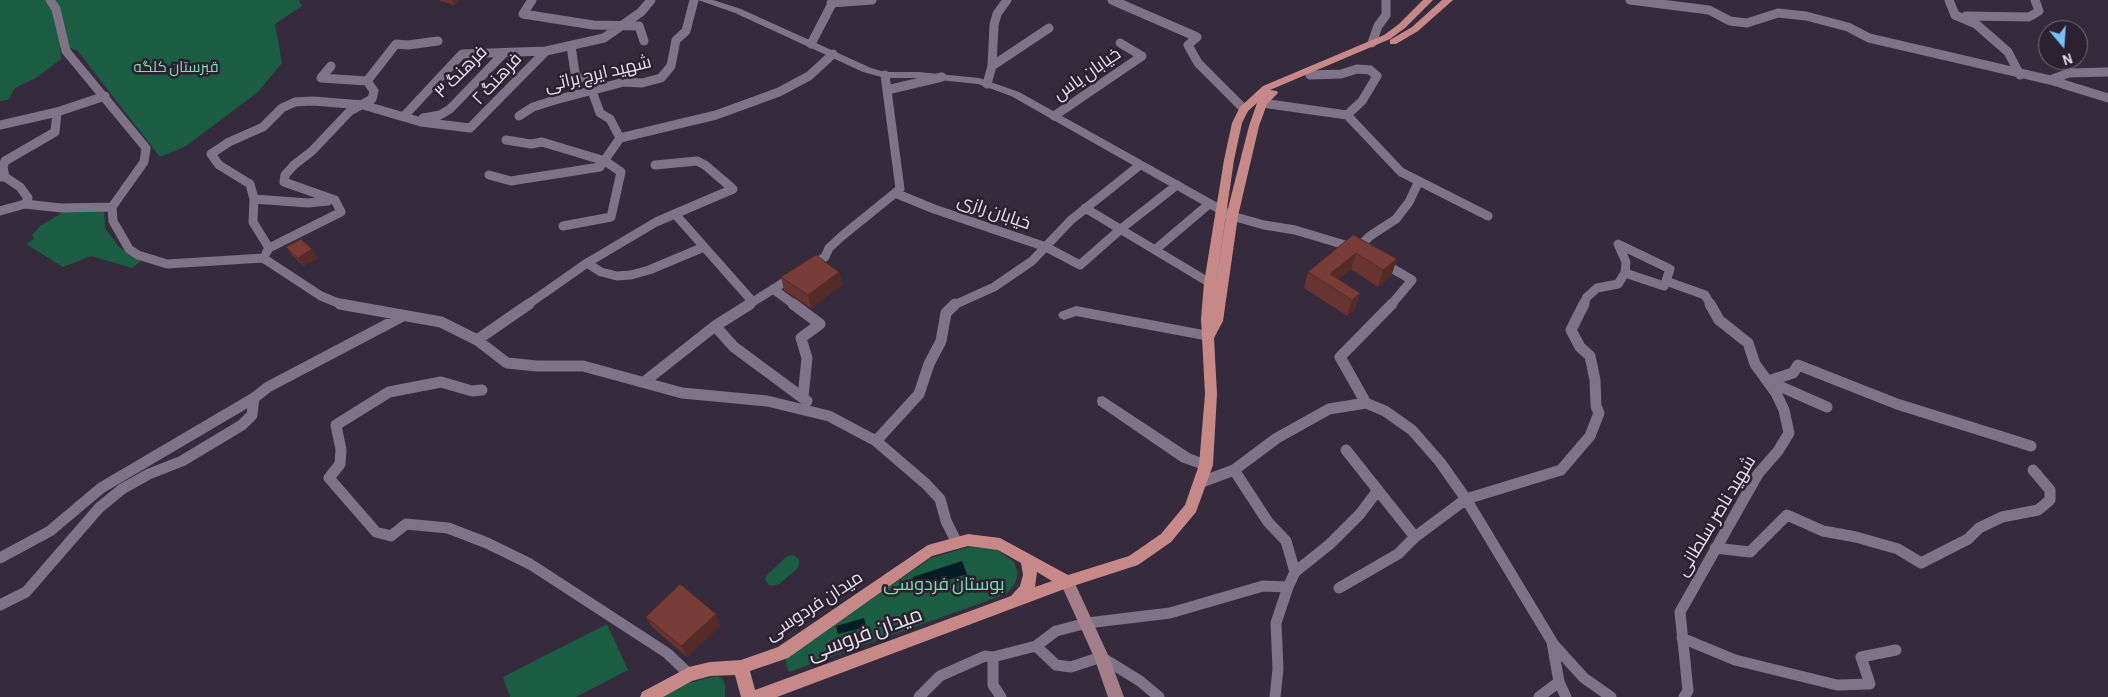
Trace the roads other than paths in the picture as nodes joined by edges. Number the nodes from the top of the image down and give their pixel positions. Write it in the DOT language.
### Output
graph roads {
  1 [pos="50,0"];
  2 [pos="532,0"];
  3 [pos="651,0"];
  4 [pos="694,0"];
  5 [pos="703,0"];
  6 [pos="872,0"];
  7 [pos="1007,0"];
  8 [pos="1112,0"];
  9 [pos="1386,0"];
  10 [pos="1428,0"];
  11 [pos="1448,0"];
  12 [pos="1630,0"];
  13 [pos="1949,0"];
  14 [pos="2035,0"];
  15 [pos="833,2"];
  16 [pos="1955,15"];
  17 [pos="625,24"];
  18 [pos="1049,28"];
  19 [pos="438,41"];
  20 [pos="644,41"];
  21 [pos="1120,43"];
  22 [pos="1372,43"];
  23 [pos="811,44"];
  24 [pos="571,46"];
  25 [pos="546,51"];
  26 [pos="504,53"];
  27 [pos="833,54"];
  28 [pos="330,66"];
  29 [pos="992,66"];
  30 [pos="2108,72"];
  31 [pos="885,75"];
  32 [pos="2020,75"];
  33 [pos="945,76"];
  34 [pos="1304,76"];
  35 [pos="2050,80"];
  36 [pos="367,81"];
  37 [pos="987,84"];
  38 [pos="887,90"];
  39 [pos="590,91"];
  40 [pos="105,96"];
  41 [pos="2108,98"];
  42 [pos="1262,103"];
  43 [pos="363,105"];
  44 [pos="1244,109"];
  45 [pos="56,112"];
  46 [pos="1347,115"];
  47 [pos="519,116"];
  48 [pos="1054,116"];
  49 [pos="408,117"];
  50 [pos="1237,123"];
  51 [pos="0,125"];
  52 [pos="1254,126"];
  53 [pos="620,138"];
  54 [pos="506,140"];
  55 [pos="606,161"];
  56 [pos="655,165"];
  57 [pos="1140,165"];
  58 [pos="489,175"];
  59 [pos="3,177"];
  60 [pos="1419,181"];
  61 [pos="1177,185"];
  62 [pos="896,193"];
  63 [pos="254,199"];
  64 [pos="335,200"];
  65 [pos="25,204"];
  66 [pos="1208,204"];
  67 [pos="112,207"];
  68 [pos="1085,208"];
  69 [pos="0,211"];
  70 [pos="1220,211"];
  71 [pos="675,214"];
  72 [pos="1232,216"];
  73 [pos="1488,216"];
  74 [pos="563,226"];
  75 [pos="1122,228"];
  76 [pos="704,247"];
  77 [pos="1046,247"];
  78 [pos="269,248"];
  79 [pos="1156,249"];
  80 [pos="1366,253"];
  81 [pos="263,258"];
  82 [pos="587,263"];
  83 [pos="1625,273"];
  84 [pos="1666,280"];
  85 [pos="1210,283"];
  86 [pos="773,290"];
  87 [pos="752,301"];
  88 [pos="1064,315"];
  89 [pos="403,316"];
  90 [pos="715,326"];
  91 [pos="1209,336"];
  92 [pos="477,340"];
  93 [pos="1768,381"];
  94 [pos="644,382"];
  95 [pos="482,390"];
  96 [pos="254,398"];
  97 [pos="806,401"];
  98 [pos="1103,401"];
  99 [pos="1366,403"];
  100 [pos="1826,407"];
  101 [pos="829,416"];
  102 [pos="876,441"];
  103 [pos="2031,446"];
  104 [pos="1346,450"];
  105 [pos="1206,465"];
  106 [pos="1234,470"];
  107 [pos="2033,470"];
  108 [pos="1199,484"];
  109 [pos="1378,490"];
  110 [pos="1466,498"];
  111 [pos="1415,537"];
  112 [pos="957,543"];
  113 [pos="1715,548"];
  114 [pos="0,558"];
  115 [pos="1028,560"];
  116 [pos="1295,572"];
  117 [pos="1066,582"];
  118 [pos="1288,586"];
  119 [pos="1339,588"];
  120 [pos="1016,602"];
  121 [pos="0,605"];
  122 [pos="1087,623"];
  123 [pos="1682,638"];
  124 [pos="1551,641"];
  125 [pos="1036,646"];
  126 [pos="1896,650"];
  127 [pos="993,657"];
  128 [pos="1101,657"];
  129 [pos="741,667"];
  130 [pos="689,674"];
  131 [pos="1559,682"];
  132 [pos="659,692"];
  133 [pos="648,697"];
  134 [pos="749,697"];
  135 [pos="757,697"];
  136 [pos="918,697"];
  137 [pos="1001,697"];
  138 [pos="1116,697"];
  139 [pos="1159,697"];
  140 [pos="1274,697"];
  141 [pos="1539,697"];
  142 [pos="1566,697"];
  143 [pos="1611,697"];
  144 [pos="1684,697"];
  1 -- 40 [label="street"];
  2 -- 17 [label="street"];
  3 -- 17 [label="street"];
  4 -- 39 [label="street, شهید ایرج براتی"];
  5 -- 23 [label="street"];
  6 -- 15 [label="street"];
  7 -- 29 [label="street"];
  8 -- 44 [label="street"];
  9 -- 22 [label="street"];
  10 -- 22 [label="main road"];
  11 -- 34 [label="main road"];
  12 -- 32 [label="street"];
  13 -- 16 [label="street"];
  14 -- 16 [label="street"];
  15 -- 23 [label="street"];
  16 -- 32 [label="street"];
  17 -- 20 [label="street"];
  17 -- 24 [label="street"];
  18 -- 29 [label="street"];
  19 -- 36 [label="street"];
  21 -- 48 [label="street, خیابان یاس"];
  22 -- 34 [label="main road"];
  23 -- 27 [label="street"];
  24 -- 25 [label="street"];
  24 -- 39 [label="street"];
  25 -- 26 [label="street"];
  25 -- 49 [label="street, فرهنگ ۲"];
  26 -- 49 [label="street, فرهنگ ۳"];
  26 -- 49 [label="street"];
  27 -- 31 [label="street"];
  27 -- 53 [label="street"];
  28 -- 36 [label="street"];
  29 -- 37 [label="street"];
  30 -- 35 [label="street"];
  31 -- 33 [label="street"];
  31 -- 38 [label="street"];
  32 -- 35 [label="street"];
  33 -- 37 [label="street"];
  33 -- 38 [label="street"];
  34 -- 42 [label="main road"];
  34 -- 44 [label="main road"];
  34 -- 46 [label="street"];
  35 -- 41 [label="street"];
  36 -- 43 [label="street"];
  37 -- 48 [label="street"];
  38 -- 62 [label="street"];
  39 -- 47 [label="street, شهید ایرج براتی"];
  39 -- 53 [label="street"];
  40 -- 45 [label="street"];
  40 -- 67 [label="street"];
  42 -- 46 [label="street"];
  42 -- 52 [label="main road"];
  43 -- 49 [label="street"];
  43 -- 63 [label="street"];
  43 -- 64 [label="street"];
  44 -- 50 [label="main road, میدان فروسی"];
  45 -- 51 [label="street"];
  45 -- 59 [label="street"];
  46 -- 60 [label="street"];
  48 -- 57 [label="street"];
  50 -- 52 [label="main road"];
  50 -- 70 [label="main road, میدان فروسی"];
  52 -- 72 [label="main road"];
  53 -- 55 [label="street"];
  54 -- 55 [label="street"];
  55 -- 58 [label="street"];
  55 -- 74 [label="street"];
  56 -- 71 [label="street"];
  57 -- 61 [label="street"];
  57 -- 68 [label="street"];
  59 -- 65 [label="street"];
  60 -- 73 [label="street"];
  60 -- 80 [label="street"];
  61 -- 66 [label="street"];
  61 -- 75 [label="street"];
  62 -- 77 [label="street, خیابان رازی"];
  62 -- 86 [label="street"];
  63 -- 64 [label="street"];
  63 -- 78 [label="street"];
  64 -- 78 [label="street"];
  65 -- 67 [label="street"];
  65 -- 69 [label="street"];
  66 -- 70 [label="street"];
  66 -- 79 [label="street"];
  67 -- 81 [label="street"];
  68 -- 75 [label="street"];
  68 -- 77 [label="street"];
  70 -- 72 [label="street"];
  70 -- 85 [label="main road, میدان فروسی"];
  71 -- 76 [label="street"];
  71 -- 82 [label="street"];
  72 -- 80 [label="street"];
  72 -- 91 [label="main road"];
  75 -- 77 [label="street, خیابان رازی"];
  75 -- 79 [label="street"];
  76 -- 82 [label="street"];
  76 -- 87 [label="street"];
  77 -- 102 [label="street"];
  78 -- 81 [label="street"];
  79 -- 85 [label="street"];
  80 -- 99 [label="street"];
  81 -- 89 [label="street"];
  82 -- 92 [label="street"];
  83 -- 84 [label="street"];
  83 -- 84 [label="street"];
  83 -- 110 [label="street"];
  84 -- 93 [label="street, شهید ناصر سلطانی"];
  85 -- 91 [label="main road, میدان فروسی"];
  86 -- 87 [label="street"];
  86 -- 97 [label="street"];
  87 -- 90 [label="street"];
  88 -- 91 [label="street"];
  89 -- 92 [label="street"];
  89 -- 96 [label="street"];
  90 -- 94 [label="street"];
  90 -- 97 [label="street"];
  91 -- 105 [label="main road, میدان فروسی"];
  92 -- 94 [label="street"];
  93 -- 100 [label="street"];
  93 -- 103 [label="street"];
  93 -- 113 [label="street, شهید ناصر سلطانی"];
  94 -- 101 [label="street"];
  95 -- 130 [label="street"];
  96 -- 114 [label="street"];
  96 -- 121 [label="street"];
  97 -- 101 [label="street"];
  98 -- 105 [label="street"];
  99 -- 106 [label="street"];
  99 -- 110 [label="street"];
  101 -- 102 [label="street"];
  102 -- 112 [label="street"];
  104 -- 109 [label="street"];
  105 -- 108 [label="main road, میدان فروسی"];
  106 -- 108 [label="street"];
  106 -- 116 [label="street"];
  107 -- 113 [label="street"];
  108 -- 117 [label="main road, میدان فروسی"];
  109 -- 111 [label="street"];
  109 -- 116 [label="street"];
  110 -- 111 [label="street"];
  110 -- 124 [label="street"];
  111 -- 119 [label="street"];
  112 -- 115 [label="main road, میدان فردوسی"];
  112 -- 129 [label="main road, میدان فردوسی"];
  113 -- 123 [label="street, شهید ناصر سلطانی"];
  115 -- 117 [label="main road, میدان فردوسی"];
  115 -- 120 [label="main road"];
  116 -- 118 [label="street"];
  117 -- 120 [label="main road, میدان فروسی"];
  117 -- 122 [label="main road"];
  118 -- 122 [label="street"];
  118 -- 140 [label="street"];
  120 -- 135 [label="main road, میدان فروسی"];
  122 -- 125 [label="street"];
  122 -- 128 [label="main road"];
  123 -- 126 [label="street"];
  123 -- 144 [label="street, شهید ناصر سلطانی"];
  124 -- 131 [label="street"];
  124 -- 143 [label="street"];
  125 -- 127 [label="street"];
  125 -- 128 [label="street"];
  127 -- 136 [label="street"];
  127 -- 137 [label="street"];
  128 -- 138 [label="main road"];
  128 -- 139 [label="street"];
  129 -- 130 [label="main road, میدان فردوسی"];
  129 -- 134 [label="main road"];
  130 -- 132 [label="main road, میدان فردوسی"];
  131 -- 141 [label="street"];
  131 -- 142 [label="street"];
  132 -- 133 [label="main road, میدان فردوسی"];
}
